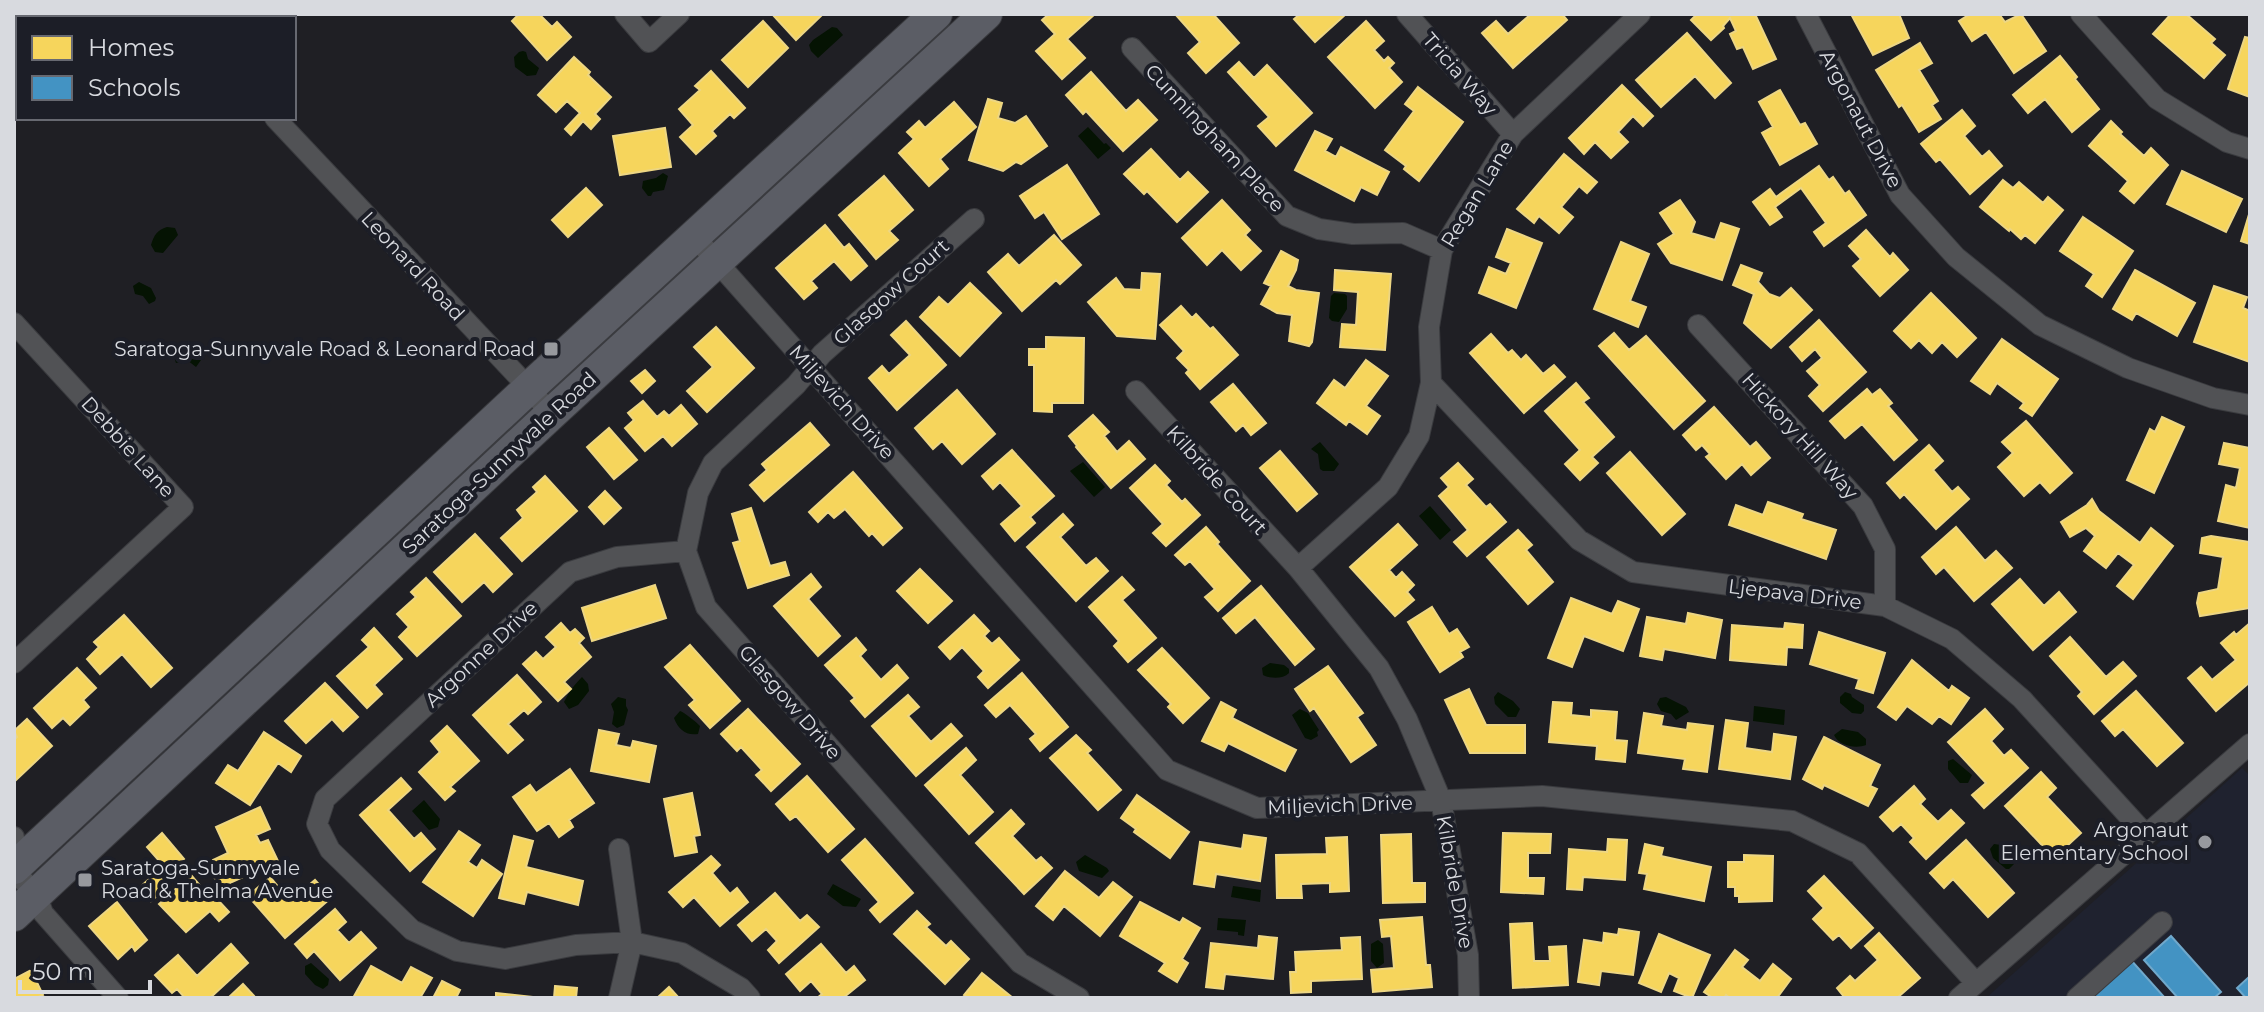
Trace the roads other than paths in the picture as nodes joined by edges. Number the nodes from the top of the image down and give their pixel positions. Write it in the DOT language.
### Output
graph roads {
  1 [pos="625,14"];
  2 [pos="679,14"];
  3 [pos="936,14"];
  4 [pos="986,14"];
  5 [pos="1407,14"];
  6 [pos="1640,14"];
  7 [pos="1806,14"];
  8 [pos="2081,14"];
  9 [pos="1132,48"];
  10 [pos="277,120"];
  11 [pos="1513,134"];
  12 [pos="2250,149"];
  13 [pos="974,219"];
  14 [pos="694,236"];
  15 [pos="1442,250"];
  16 [pos="718,263"];
  17 [pos="14,323"];
  18 [pos="1698,325"];
  19 [pos="811,367"];
  20 [pos="1431,383"];
  21 [pos="529,388"];
  22 [pos="1136,391"];
  23 [pos="2250,405"];
  24 [pos="551,414"];
  25 [pos="686,551"];
  26 [pos="1298,568"];
  27 [pos="1885,606"];
  28 [pos="14,663"];
  29 [pos="2250,744"];
  30 [pos="1441,800"];
  31 [pos="2146,835"];
  32 [pos="14,837"];
  33 [pos="619,849"];
  34 [pos="14,856"];
  35 [pos="14,869"];
  36 [pos="25,904"];
  37 [pos="2162,922"];
  38 [pos="632,942"];
  39 [pos="1976,983"];
  40 [pos="118,998"];
  41 [pos="619,998"];
  42 [pos="750,998"];
  43 [pos="1079,998"];
  44 [pos="1469,998"];
  45 [pos="1959,998"];
  46 [pos="2077,998"];
  1 -- 2 [label="street"];
  3 -- 14 [label="main road, Saratoga-Sunnyvale Road"];
  4 -- 16 [label="main road, Saratoga-Sunnyvale Road"];
  5 -- 11 [label="street, Tricia Way"];
  6 -- 11 [label="street, Regan Lane"];
  7 -- 23 [label="street, Argonaut Drive"];
  8 -- 12 [label="street"];
  9 -- 15 [label="street, Cunningham Place"];
  10 -- 21 [label="street, Leonard Road"];
  11 -- 15 [label="street, Regan Lane"];
  13 -- 19 [label="street, Glasgow Court"];
  14 -- 16 [label="street, Miljevich Drive"];
  14 -- 21 [label="main road, Saratoga-Sunnyvale Road"];
  15 -- 20 [label="street, Regan Lane"];
  16 -- 19 [label="street, Miljevich Drive"];
  16 -- 24 [label="main road, Saratoga-Sunnyvale Road"];
  17 -- 28 [label="street, Debbie Lane"];
  18 -- 27 [label="street, Hickory Hill Way"];
  19 -- 25 [label="street"];
  19 -- 30 [label="street, Miljevich Drive"];
  20 -- 26 [label="street, Regan Lane"];
  20 -- 27 [label="street, Ljepava Drive"];
  21 -- 24 [label="street, Leonard Road"];
  21 -- 35 [label="main road, Saratoga-Sunnyvale Road"];
  22 -- 26 [label="street, Kilbride Court"];
  24 -- 36 [label="main road, Saratoga-Sunnyvale Road"];
  25 -- 38 [label="street, Argonne Drive"];
  25 -- 43 [label="street, Glasgow Drive"];
  26 -- 30 [label="street, Kilbride Drive"];
  27 -- 31 [label="street, Ljepava Drive"];
  29 -- 31 [label="street"];
  30 -- 39 [label="street, Miljevich Drive"];
  30 -- 44 [label="street, Kilbride Drive"];
  31 -- 39 [label="street"];
  32 -- 34 [label="street"];
  33 -- 38 [label="street"];
  35 -- 36 [label="street"];
  36 -- 40 [label="street"];
  37 -- 46 [label="street"];
  38 -- 41 [label="street"];
  38 -- 42 [label="street"];
  39 -- 45 [label="street"];
}
